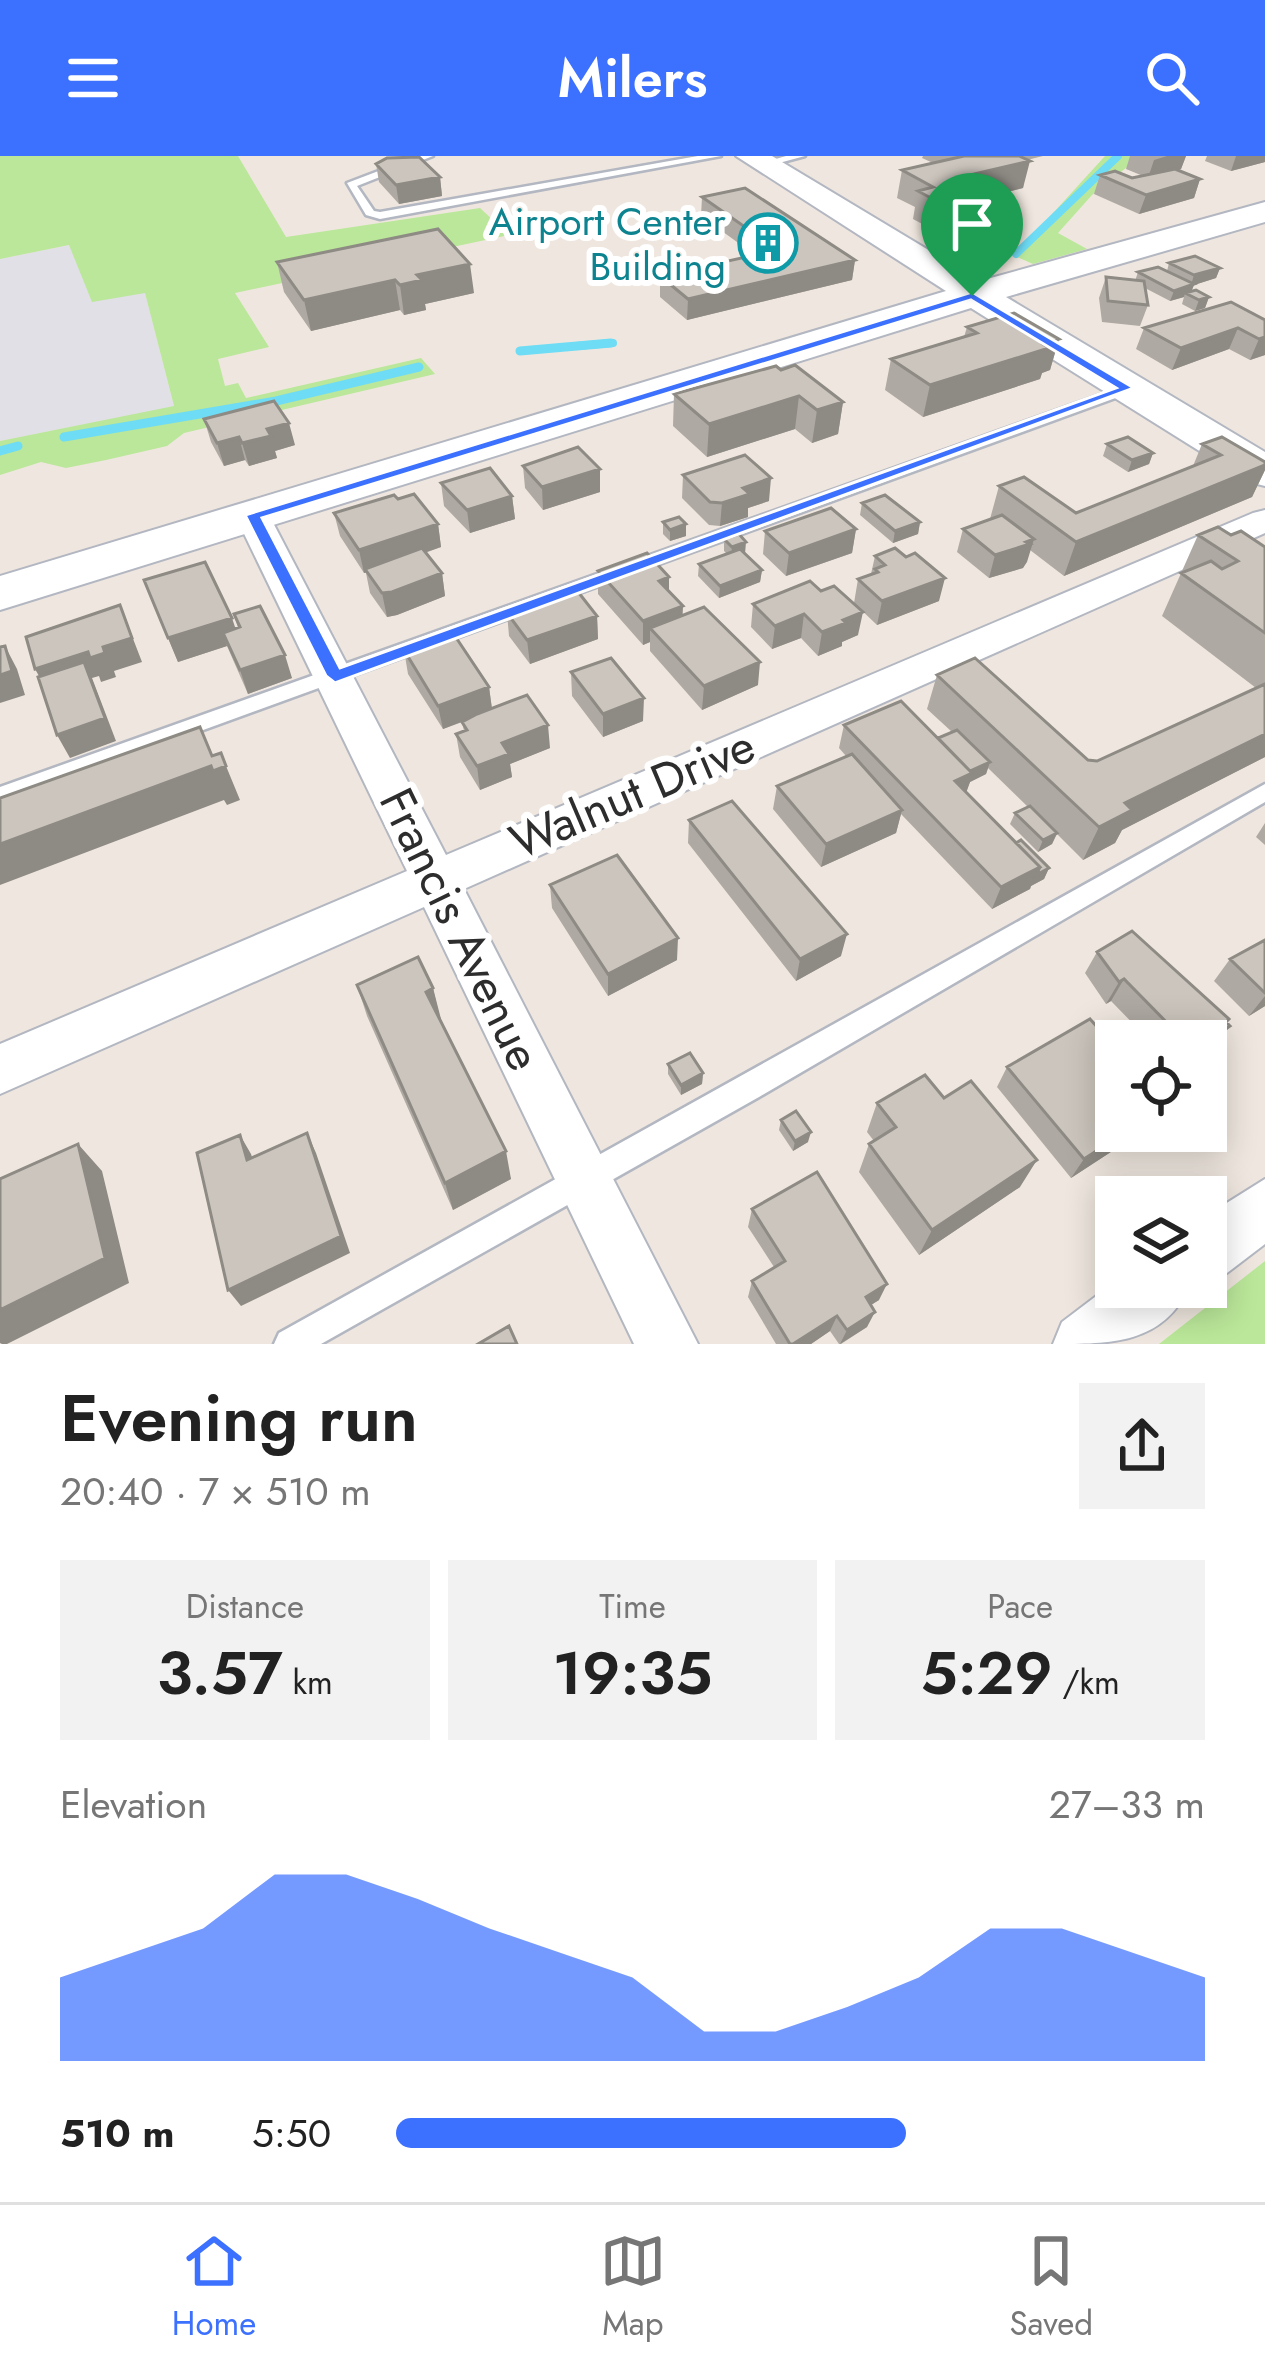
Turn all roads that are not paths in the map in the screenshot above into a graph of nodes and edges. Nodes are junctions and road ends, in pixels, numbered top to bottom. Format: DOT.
graph roads {
  1 [pos="428,156"];
  2 [pos="624,156"];
  3 [pos="716,156"];
  4 [pos="800,156"];
  5 [pos="758,160"];
  6 [pos="638,167"];
  7 [pos="1265,212"];
  8 [pos="972,296"];
  9 [pos="1127,388"];
  10 [pos="1265,472"];
  11 [pos="253,515"];
  12 [pos="1265,520"];
  13 [pos="0,593"];
  14 [pos="335,676"];
  15 [pos="1265,792"];
  16 [pos="0,796"];
  17 [pos="436,878"];
  18 [pos="0,1069"];
  19 [pos="585,1178"];
  20 [pos="1265,1208"];
  21 [pos="1227,1236"];
  22 [pos="1131,1308"];
  23 [pos="290,1344"];
  24 [pos="667,1344"];
  25 [pos="1084,1344"];
  1 -- 6 [label="lane"];
  2 -- 6 [label="lane"];
  3 -- 6 [label="lane"];
  4 -- 5 [label="lane"];
  5 -- 8 [label="main road"];
  7 -- 8 [label="main road"];
  8 -- 9 [label="main road"];
  8 -- 11 [label="main road"];
  9 -- 10 [label="main road"];
  9 -- 14 [label="lane"];
  11 -- 13 [label="main road"];
  11 -- 14 [label="street, Francis Avenue"];
  12 -- 17 [label="street, Walnut Drive"];
  14 -- 16 [label="lane"];
  14 -- 17 [label="street, Francis Avenue"];
  15 -- 19 [label="lane"];
  17 -- 18 [label="street, Walnut Drive"];
  17 -- 19 [label="street, Francis Avenue"];
  19 -- 23 [label="lane"];
  19 -- 24 [label="street, Francis Avenue"];
  20 -- 21 [label="street"];
  22 -- 25 [label="street"];
}
